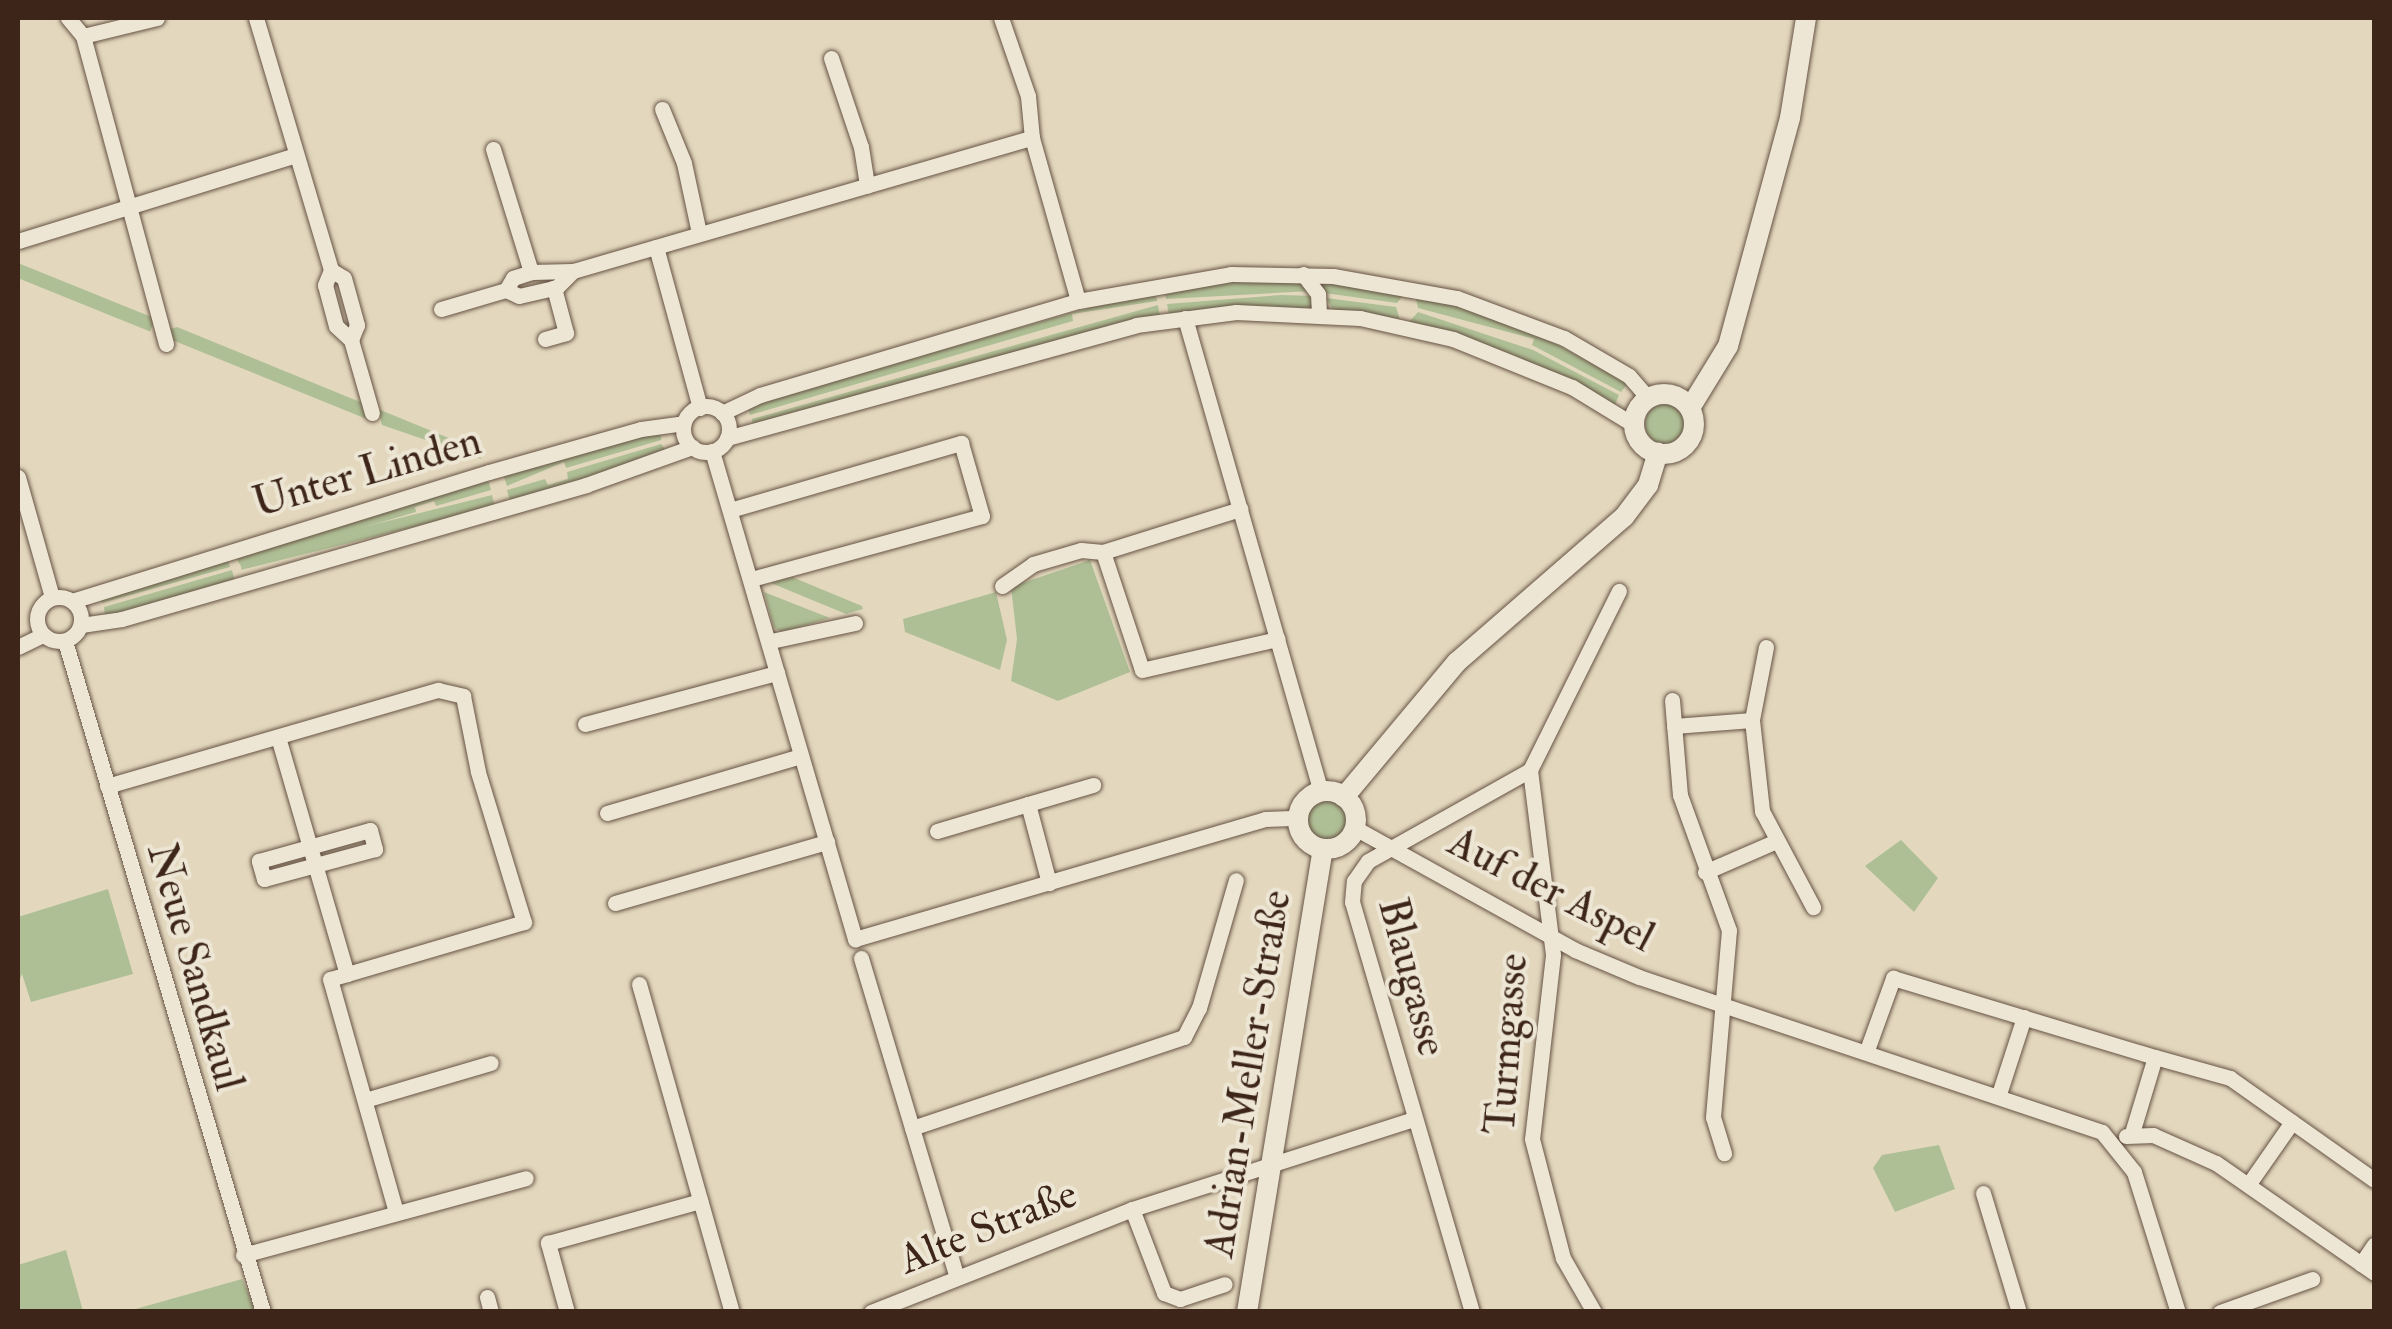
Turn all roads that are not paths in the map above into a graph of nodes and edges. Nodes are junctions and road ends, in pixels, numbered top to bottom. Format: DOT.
graph roads {
  1 [pos="68,18"];
  2 [pos="157,18"];
  3 [pos="256,18"];
  4 [pos="1001,18"];
  5 [pos="1806,24"];
  6 [pos="83,36"];
  7 [pos="831,58"];
  8 [pos="662,108"];
  9 [pos="1032,138"];
  10 [pos="493,148"];
  11 [pos="296,155"];
  12 [pos="867,186"];
  13 [pos="127,206"];
  14 [pos="699,233"];
  15 [pos="18,242"];
  16 [pos="656,248"];
  17 [pos="573,271"];
  18 [pos="531,272"];
  19 [pos="1303,274"];
  20 [pos="554,288"];
  21 [pos="506,290"];
  22 [pos="1078,301"];
  23 [pos="441,309"];
  24 [pos="1319,314"];
  25 [pos="1185,318"];
  26 [pos="585,328"];
  27 [pos="566,332"];
  28 [pos="544,339"];
  29 [pos="166,344"];
  30 [pos="1648,398"];
  31 [pos="700,408"];
  32 [pos="1690,408"];
  33 [pos="372,412"];
  34 [pos="722,413"];
  35 [pos="684,424"];
  36 [pos="1634,425"];
  37 [pos="728,438"];
  38 [pos="692,448"];
  39 [pos="712,452"];
  40 [pos="1658,453"];
  41 [pos="18,477"];
  42 [pos="1240,509"];
  43 [pos="730,510"];
  44 [pos="1102,552"];
  45 [pos="751,579"];
  46 [pos="1002,586"];
  47 [pos="1619,590"];
  48 [pos="52,598"];
  49 [pos="72,601"];
  50 [pos="37,613"];
  51 [pos="18,614"];
  52 [pos="855,623"];
  53 [pos="81,625"];
  54 [pos="43,634"];
  55 [pos="1277,639"];
  56 [pos="65,641"];
  57 [pos="771,641"];
  58 [pos="18,647"];
  59 [pos="1766,647"];
  60 [pos="777,673"];
  61 [pos="1672,700"];
  62 [pos="1752,720"];
  63 [pos="584,724"];
  64 [pos="1674,726"];
  65 [pos="278,737"];
  66 [pos="802,756"];
  67 [pos="1530,770"];
  68 [pos="1093,785"];
  69 [pos="106,786"];
  70 [pos="1320,792"];
  71 [pos="1344,796"];
  72 [pos="1028,804"];
  73 [pos="607,814"];
  74 [pos="1298,818"];
  75 [pos="1355,828"];
  76 [pos="937,831"];
  77 [pos="827,842"];
  78 [pos="1774,842"];
  79 [pos="310,847"];
  80 [pos="1391,848"];
  81 [pos="1323,849"];
  82 [pos="316,866"];
  83 [pos="1705,872"];
  84 [pos="1236,880"];
  85 [pos="1050,883"];
  86 [pos="615,902"];
  87 [pos="1813,906"];
  88 [pos="1549,935"];
  89 [pos="860,958"];
  90 [pos="347,974"];
  91 [pos="639,984"];
  92 [pos="1721,1003"];
  93 [pos="2024,1017"];
  94 [pos="1867,1050"];
  95 [pos="2155,1056"];
  96 [pos="491,1062"];
  97 [pos="1999,1094"];
  98 [pos="365,1100"];
  99 [pos="1414,1119"];
  100 [pos="2292,1122"];
  101 [pos="912,1128"];
  102 [pos="2132,1133"];
  103 [pos="2113,1142"];
  104 [pos="1724,1153"];
  105 [pos="1268,1168"];
  106 [pos="526,1178"];
  107 [pos="2374,1180"];
  108 [pos="2248,1185"];
  109 [pos="1983,1194"];
  110 [pos="700,1201"];
  111 [pos="1132,1209"];
  112 [pos="396,1212"];
  113 [pos="2374,1245"];
  114 [pos="243,1254"];
  115 [pos="2368,1269"];
  116 [pos="957,1277"];
  117 [pos="2312,1279"];
  118 [pos="1225,1284"];
  119 [pos="263,1312"];
  120 [pos="566,1312"];
  121 [pos="732,1312"];
  122 [pos="870,1312"];
  123 [pos="1247,1312"];
  124 [pos="1472,1312"];
  125 [pos="1594,1312"];
  126 [pos="2018,1312"];
  127 [pos="2178,1312"];
  128 [pos="2220,1312"];
  1 -- 6 [label="street"];
  2 -- 6 [label="street"];
  3 -- 11 [label="street"];
  4 -- 9 [label="street"];
  5 -- 32 [label="street"];
  6 -- 13 [label="street"];
  7 -- 12 [label="street"];
  8 -- 14 [label="street"];
  9 -- 12 [label="street"];
  9 -- 22 [label="street"];
  10 -- 18 [label="street"];
  11 -- 13 [label="street"];
  11 -- 33 [label="street"];
  12 -- 14 [label="street"];
  13 -- 15 [label="street"];
  13 -- 29 [label="street"];
  14 -- 16 [label="street"];
  16 -- 17 [label="street"];
  16 -- 31 [label="street"];
  17 -- 18 [label="street"];
  17 -- 20 [label="street"];
  18 -- 21 [label="street"];
  19 -- 22 [label="street"];
  19 -- 24 [label="street"];
  19 -- 30 [label="street"];
  20 -- 21 [label="street"];
  20 -- 27 [label="street"];
  21 -- 23 [label="street"];
  22 -- 34 [label="street"];
  24 -- 25 [label="street"];
  24 -- 36 [label="street"];
  25 -- 37 [label="street"];
  25 -- 42 [label="street"];
  26 -- 27 [label="street"];
  27 -- 28 [label="street"];
  30 -- 32 [label="street"];
  30 -- 36 [label="street"];
  31 -- 34 [label="street"];
  31 -- 35 [label="street"];
  32 -- 40 [label="street"];
  34 -- 37 [label="street"];
  35 -- 38 [label="street"];
  35 -- 49 [label="street, Unter Linden"];
  36 -- 40 [label="street"];
  37 -- 39 [label="street"];
  38 -- 39 [label="street"];
  38 -- 53 [label="street, Unter Linden"];
  39 -- 43 [label="street"];
  40 -- 71 [label="street"];
  41 -- 48 [label="street"];
  42 -- 44 [label="street"];
  42 -- 55 [label="street"];
  43 -- 45 [label="street"];
  43 -- 45 [label="street"];
  44 -- 46 [label="street"];
  44 -- 55 [label="street"];
  45 -- 57 [label="street"];
  47 -- 67 [label="street"];
  48 -- 49 [label="street"];
  48 -- 50 [label="street"];
  49 -- 53 [label="street"];
  50 -- 51 [label="street"];
  50 -- 54 [label="street"];
  52 -- 57 [label="street"];
  53 -- 56 [label="street"];
  54 -- 56 [label="street"];
  54 -- 58 [label="street"];
  55 -- 70 [label="street"];
  56 -- 69 [label="street, Neue Sandkaul"];
  57 -- 60 [label="street"];
  59 -- 62 [label="street"];
  60 -- 63 [label="street"];
  60 -- 66 [label="street"];
  61 -- 64 [label="street"];
  62 -- 64 [label="street"];
  62 -- 78 [label="street"];
  64 -- 83 [label="street"];
  65 -- 69 [label="street"];
  65 -- 79 [label="street"];
  65 -- 90 [label="street"];
  66 -- 73 [label="street"];
  66 -- 77 [label="street"];
  67 -- 80 [label="street, Blaugasse"];
  67 -- 88 [label="street, Turmgasse"];
  68 -- 72 [label="street"];
  69 -- 114 [label="street, Neue Sandkaul"];
  70 -- 71 [label="street"];
  70 -- 74 [label="street"];
  71 -- 75 [label="street"];
  72 -- 76 [label="street"];
  72 -- 85 [label="street"];
  74 -- 81 [label="street"];
  74 -- 85 [label="street"];
  75 -- 80 [label="street, Auf der Aspel"];
  75 -- 81 [label="street"];
  77 -- 85 [label="street"];
  77 -- 86 [label="street"];
  78 -- 83 [label="street"];
  78 -- 87 [label="street"];
  79 -- 82 [label="street"];
  79 -- 82 [label="street"];
  79 -- 82 [label="street"];
  80 -- 88 [label="street, Auf der Aspel"];
  80 -- 99 [label="street, Blaugasse"];
  81 -- 105 [label="street, Adrian-Meller-Straße"];
  82 -- 90 [label="street"];
  83 -- 92 [label="street"];
  84 -- 101 [label="street"];
  88 -- 92 [label="street, Auf der Aspel"];
  88 -- 125 [label="street, Turmgasse"];
  89 -- 101 [label="street"];
  90 -- 98 [label="street"];
  91 -- 110 [label="street"];
  92 -- 94 [label="street, Auf der Aspel"];
  92 -- 104 [label="street"];
  93 -- 94 [label="street"];
  93 -- 95 [label="street"];
  93 -- 97 [label="street"];
  94 -- 97 [label="street, Auf der Aspel"];
  95 -- 100 [label="street"];
  95 -- 102 [label="street"];
  96 -- 98 [label="street"];
  97 -- 103 [label="street, Auf der Aspel"];
  98 -- 112 [label="street"];
  99 -- 105 [label="street, Alte Straße"];
  99 -- 124 [label="street, Blaugasse"];
  100 -- 107 [label="street"];
  100 -- 108 [label="street"];
  101 -- 116 [label="street"];
  102 -- 103 [label="street"];
  102 -- 108 [label="street"];
  103 -- 127 [label="street"];
  105 -- 111 [label="street, Alte Straße"];
  105 -- 123 [label="street, Adrian-Meller-Straße"];
  106 -- 112 [label="street"];
  108 -- 115 [label="street"];
  109 -- 126 [label="street"];
  110 -- 120 [label="street"];
  110 -- 121 [label="street"];
  111 -- 116 [label="street, Alte Straße"];
  111 -- 118 [label="street, Alte Straße"];
  112 -- 114 [label="street"];
  113 -- 115 [label="street"];
  114 -- 119 [label="street, Neue Sandkaul"];
  116 -- 122 [label="street, Alte Straße"];
  117 -- 128 [label="street"];
}
